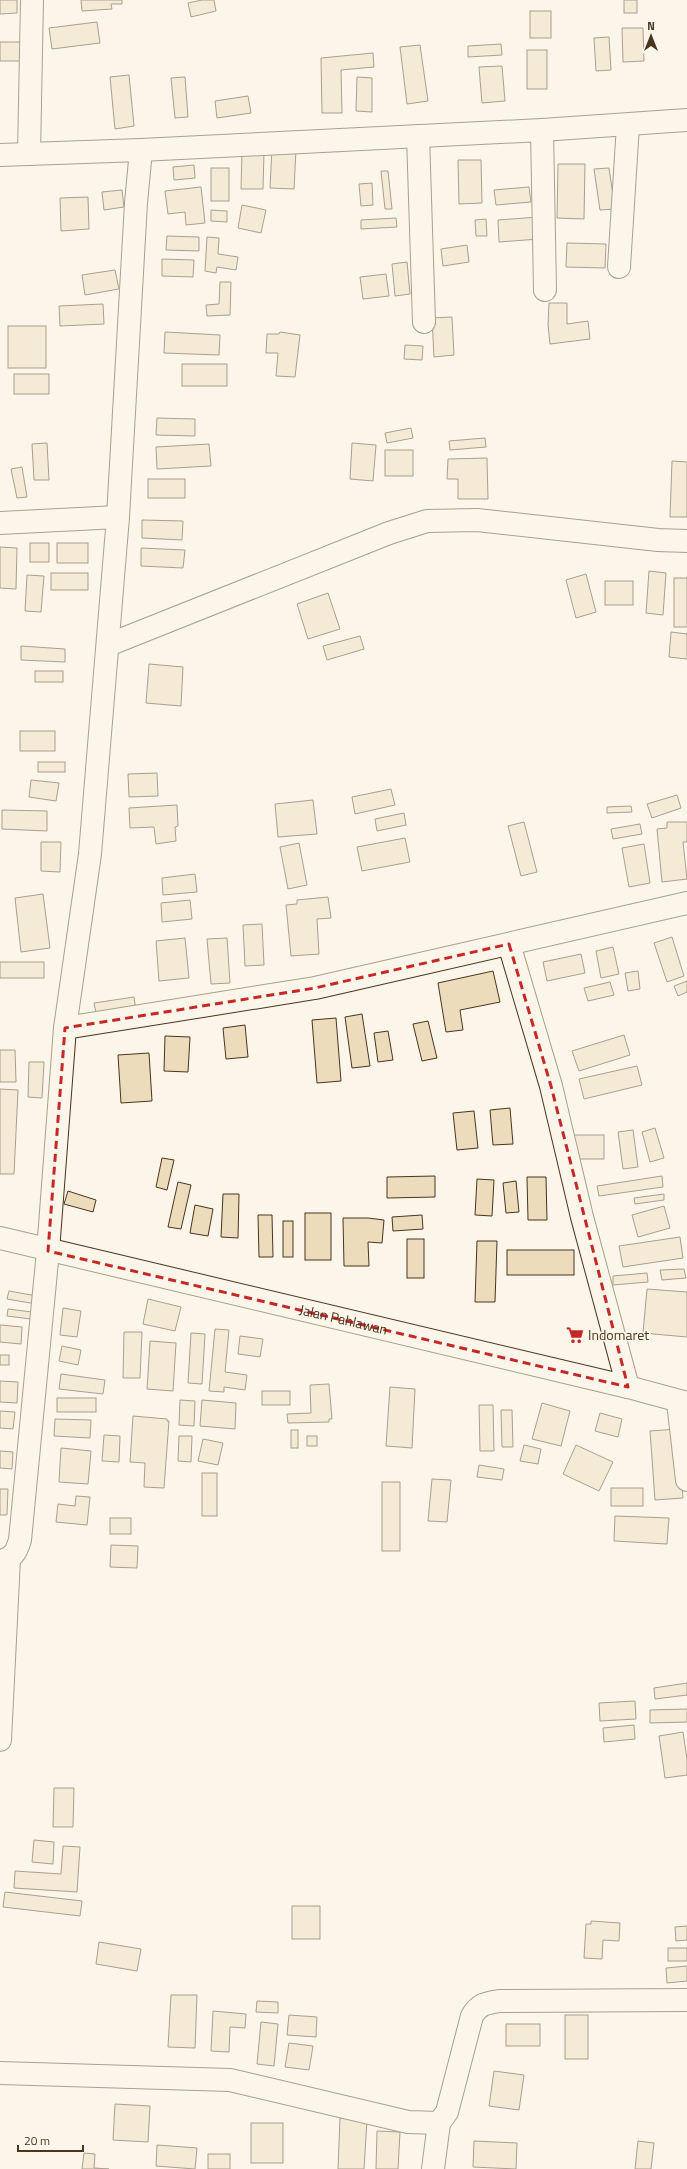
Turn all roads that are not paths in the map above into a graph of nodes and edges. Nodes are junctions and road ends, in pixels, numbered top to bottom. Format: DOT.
graph roads {
  1 [pos="32,0"];
  2 [pos="687,120"];
  3 [pos="628,125"];
  4 [pos="542,130"];
  5 [pos="418,136"];
  6 [pos="141,150"];
  7 [pos="29,154"];
  8 [pos="0,155"];
  9 [pos="619,267"];
  10 [pos="545,290"];
  11 [pos="424,322"];
  12 [pos="118,517"];
  13 [pos="0,523"];
  14 [pos="687,541"];
  15 [pos="108,644"];
  16 [pos="687,903"];
  17 [pos="509,944"];
  18 [pos="65,1028"];
  19 [pos="0,1238"];
  20 [pos="48,1251"];
  21 [pos="628,1387"];
  22 [pos="682,1403"];
  23 [pos="687,1480"];
  24 [pos="4,1560"];
  25 [pos="0,1740"];
  26 [pos="687,2000"];
  27 [pos="0,2073"];
  28 [pos="439,2123"];
  29 [pos="433,2169"];
  1 -- 7 [label="main road"];
  2 -- 3 [label="main road"];
  3 -- 4 [label="main road"];
  3 -- 9 [label="main road"];
  4 -- 5 [label="main road"];
  4 -- 10 [label="main road"];
  5 -- 6 [label="main road"];
  5 -- 11 [label="main road"];
  6 -- 7 [label="main road"];
  6 -- 12 [label="main road"];
  7 -- 8 [label="main road"];
  12 -- 13 [label="main road"];
  12 -- 15 [label="main road"];
  14 -- 15 [label="main road"];
  15 -- 18 [label="main road"];
  16 -- 17 [label="main road"];
  17 -- 18 [label="main road"];
  17 -- 21 [label="main road"];
  18 -- 20 [label="main road"];
  19 -- 20 [label="main road, Jalan Pahlawan"];
  20 -- 21 [label="main road, Jalan Pahlawan"];
  20 -- 24 [label="main road"];
  21 -- 22 [label="main road, Jalan Pahlawan"];
  22 -- 23 [label="main road"];
  24 -- 25 [label="main road"];
  26 -- 28 [label="main road"];
  27 -- 28 [label="main road"];
  28 -- 29 [label="main road"];
}
